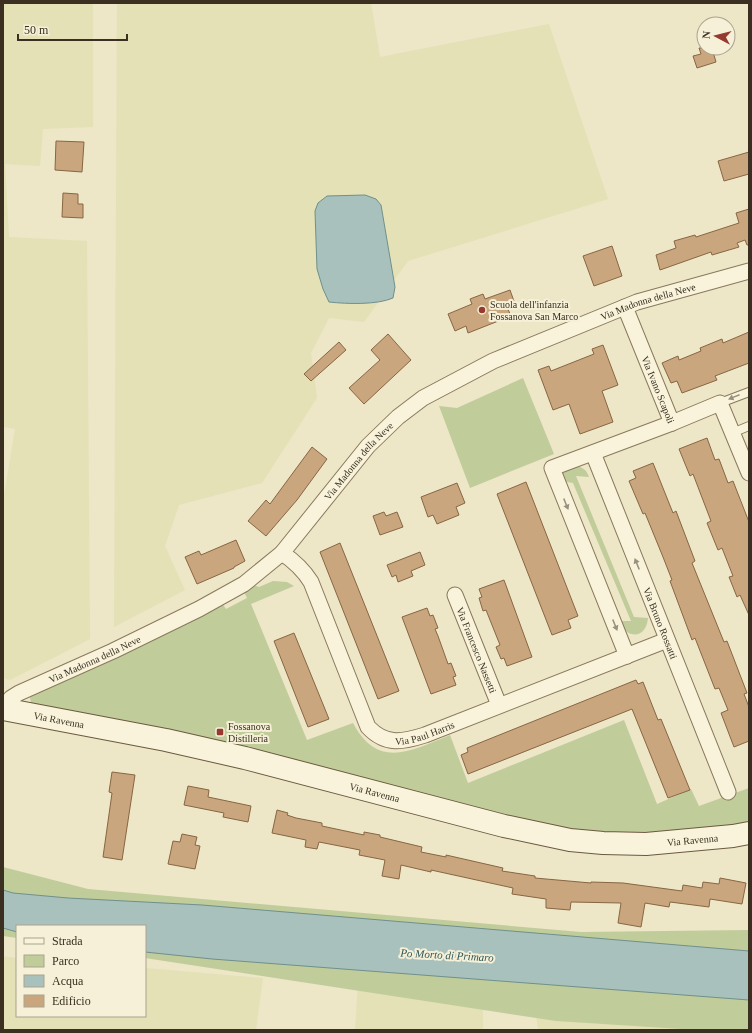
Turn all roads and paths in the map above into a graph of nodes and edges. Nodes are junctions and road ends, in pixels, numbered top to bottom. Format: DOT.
graph roads {
  1 [pos="749,271"];
  2 [pos="625,307"];
  3 [pos="749,392"];
  4 [pos="720,403"];
  5 [pos="672,423"];
  6 [pos="749,426"];
  7 [pos="732,433"];
  8 [pos="593,453"];
  9 [pos="749,473"];
  10 [pos="282,553"];
  11 [pos="455,595"];
  12 [pos="667,640"];
  13 [pos="627,656"];
  14 [pos="499,705"];
  15 [pos="3,709"];
  16 [pos="728,792"];
  17 [pos="749,833"];
  1 -- 2 [label="street, Via Madonna della Neve"];
  2 -- 5 [label="street, Via Ivano Scapoli"];
  2 -- 10 [label="street, Via Madonna della Neve"];
  3 -- 4 [label="lane, Via Ivano Scapoli, one-way"];
  4 -- 5 [label="street, Via Ivano Scapoli"];
  4 -- 7 [label="street"];
  5 -- 8 [label="street"];
  6 -- 7 [label="lane"];
  7 -- 9 [label="street"];
  12 -- 8 [label="street, Via Bruno Rossatti, one-way"];
  8 -- 13 [label="street, one-way"];
  10 -- 14 [label="street, Via Paul Harris"];
  10 -- 15 [label="street, Via Madonna della Neve"];
  11 -- 14 [label="street, Via Francesco Nassetti"];
  12 -- 13 [label="street, Via Paul Harris"];
  12 -- 16 [label="street, Via Bruno Rossatti"];
  13 -- 14 [label="street, Via Paul Harris"];
  15 -- 17 [label="main road, Via Ravenna"];
}
